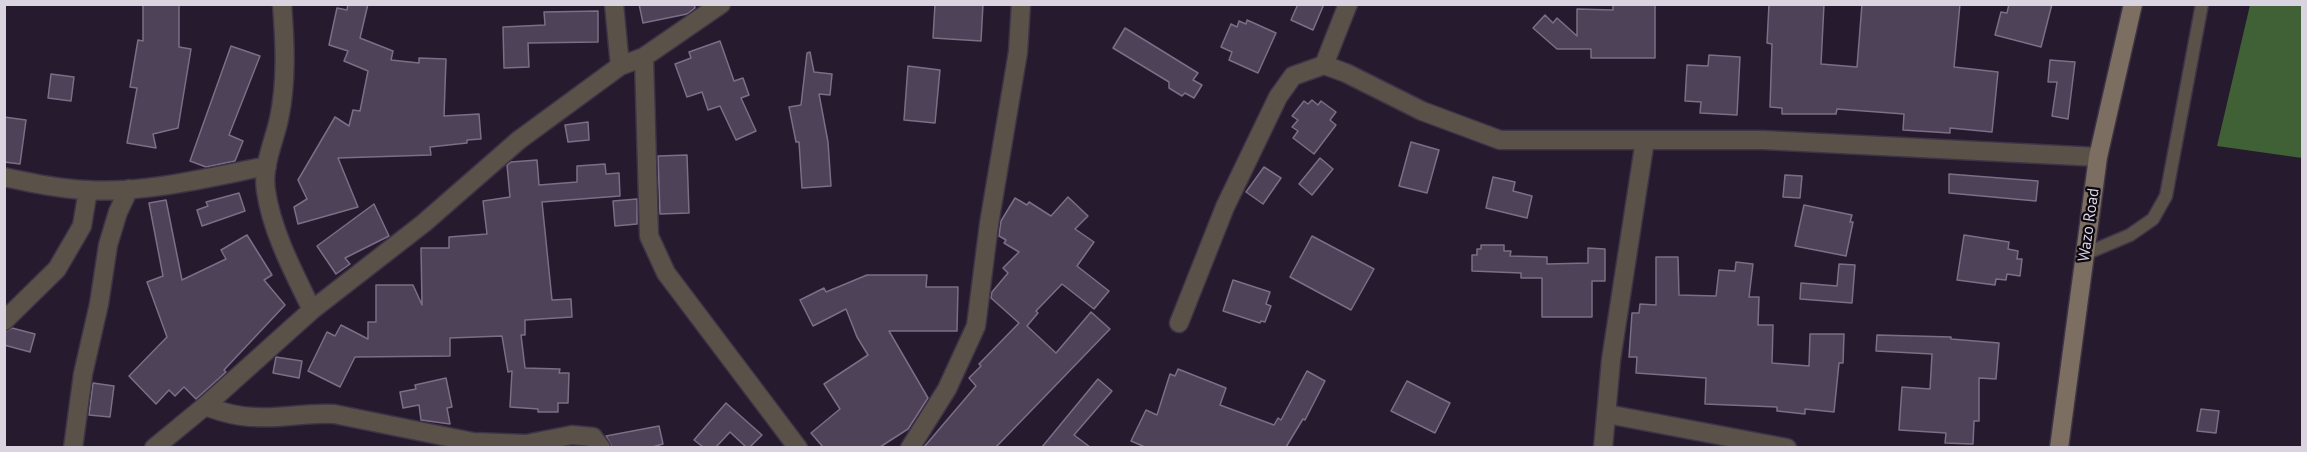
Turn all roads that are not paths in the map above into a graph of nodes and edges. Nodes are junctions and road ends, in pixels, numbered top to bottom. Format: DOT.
graph roads {
  1 [pos="282,4"];
  2 [pos="614,4"];
  3 [pos="721,4"];
  4 [pos="1021,4"];
  5 [pos="1348,4"];
  6 [pos="2133,4"];
  7 [pos="2202,4"];
  8 [pos="644,57"];
  9 [pos="1324,65"];
  10 [pos="620,66"];
  11 [pos="1645,140"];
  12 [pos="2098,157"];
  13 [pos="267,165"];
  14 [pos="4,177"];
  15 [pos="129,189"];
  16 [pos="88,190"];
  17 [pos="2085,254"];
  18 [pos="312,310"];
  19 [pos="4,321"];
  20 [pos="1179,323"];
  21 [pos="205,406"];
  22 [pos="1607,414"];
  23 [pos="73,447"];
  24 [pos="154,447"];
  25 [pos="601,447"];
  26 [pos="798,447"];
  27 [pos="910,447"];
  28 [pos="1604,447"];
  29 [pos="1787,447"];
  30 [pos="2059,447"];
  1 -- 13 [label="street"];
  2 -- 10 [label="street"];
  3 -- 8 [label="street"];
  4 -- 27 [label="street"];
  5 -- 9 [label="street"];
  6 -- 12 [label="main road, Wazo Road"];
  7 -- 17 [label="lane"];
  8 -- 10 [label="street"];
  8 -- 26 [label="street"];
  9 -- 11 [label="street"];
  9 -- 20 [label="street"];
  10 -- 18 [label="street"];
  11 -- 12 [label="street"];
  11 -- 22 [label="street"];
  12 -- 17 [label="main road, Wazo Road"];
  13 -- 15 [label="street"];
  13 -- 18 [label="street"];
  14 -- 16 [label="street"];
  15 -- 16 [label="street"];
  15 -- 23 [label="street"];
  16 -- 19 [label="street"];
  17 -- 30 [label="main road, Wazo Road"];
  18 -- 21 [label="street"];
  21 -- 24 [label="street"];
  21 -- 25 [label="street"];
  22 -- 28 [label="street"];
  22 -- 29 [label="street"];
}
